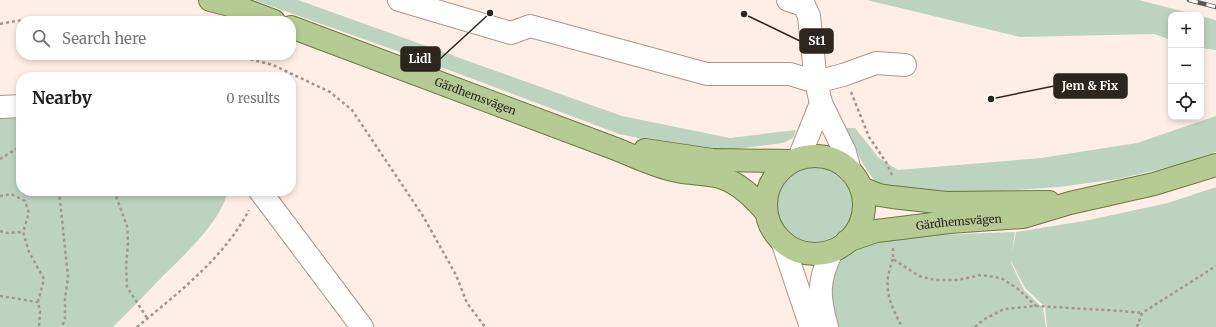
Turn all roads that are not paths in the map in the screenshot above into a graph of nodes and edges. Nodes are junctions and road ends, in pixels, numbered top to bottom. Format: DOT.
graph roads {
  1 [pos="210,0"];
  2 [pos="399,0"];
  3 [pos="788,0"];
  4 [pos="261,16"];
  5 [pos="296,29"];
  6 [pos="905,65"];
  7 [pos="816,82"];
  8 [pos="821,103"];
  9 [pos="16,106"];
  10 [pos="0,107"];
  11 [pos="616,149"];
  12 [pos="796,160"];
  13 [pos="1216,165"];
  14 [pos="855,179"];
  15 [pos="264,196"];
  16 [pos="1070,203"];
  17 [pos="766,212"];
  18 [pos="782,241"];
  19 [pos="839,246"];
  20 [pos="362,327"];
  21 [pos="811,327"];
  22 [pos="827,327"];
  1 -- 4 [label="main road"];
  2 -- 7 [label="street"];
  3 -- 7 [label="street"];
  5 -- 11 [label="main road, Gärdhemsvägen"];
  6 -- 7 [label="street"];
  7 -- 8 [label="street"];
  8 -- 12 [label="street"];
  8 -- 14 [label="street"];
  9 -- 10 [label="street"];
  11 -- 12 [label="main road, Gärdhemsvägen"];
  11 -- 17 [label="main road, Gärdhemsvägen"];
  12 -- 14 [label="main road"];
  12 -- 17 [label="main road"];
  13 -- 16 [label="main road, Gärdhemsvägen"];
  14 -- 16 [label="main road, Gärdhemsvägen"];
  14 -- 19 [label="main road"];
  15 -- 20 [label="street"];
  16 -- 19 [label="main road, Gärdhemsvägen"];
  17 -- 18 [label="main road"];
  18 -- 19 [label="main road"];
  18 -- 21 [label="street"];
  19 -- 22 [label="street"];
}
